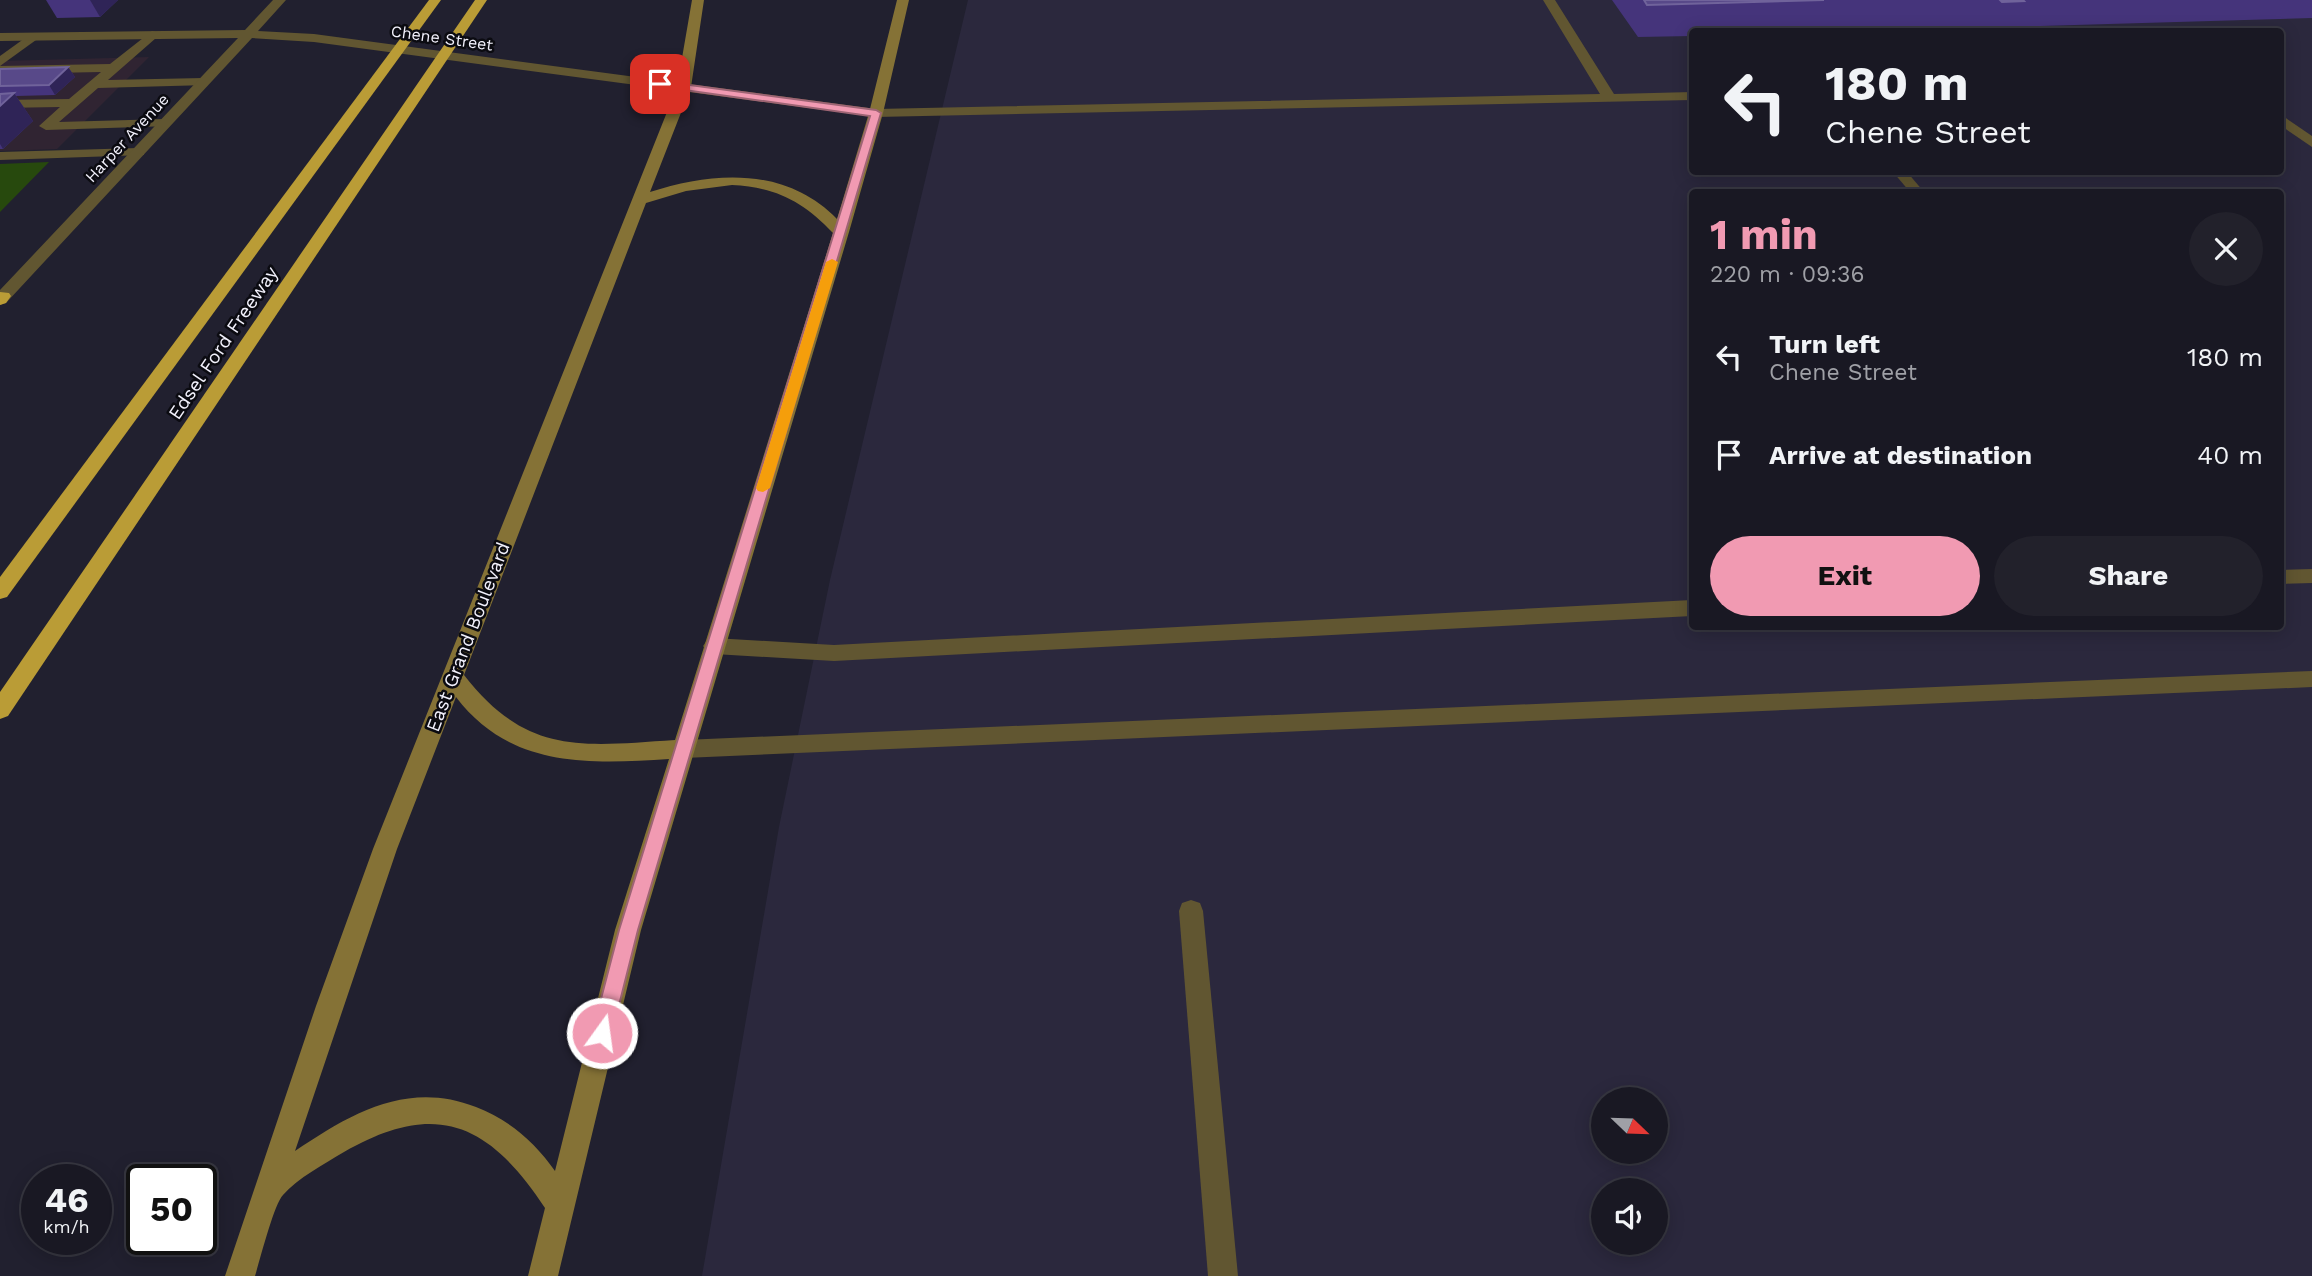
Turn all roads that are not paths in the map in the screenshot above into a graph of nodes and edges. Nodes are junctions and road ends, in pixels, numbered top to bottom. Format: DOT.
graph roads {
  1 [pos="280,0"];
  2 [pos="435,0"];
  3 [pos="481,0"];
  4 [pos="698,0"];
  5 [pos="903,0"];
  6 [pos="1549,0"];
  7 [pos="248,34"];
  8 [pos="152,35"];
  9 [pos="0,37"];
  10 [pos="33,37"];
  11 [pos="114,68"];
  12 [pos="1,69"];
  13 [pos="44,69"];
  14 [pos="33,78"];
  15 [pos="203,82"];
  16 [pos="96,84"];
  17 [pos="684,87"];
  18 [pos="1689,96"];
  19 [pos="1609,97"];
  20 [pos="3,101"];
  21 [pos="74,103"];
  22 [pos="876,113"];
  23 [pos="2284,121"];
  24 [pos="165,123"];
  25 [pos="2312,143"];
  26 [pos="139,152"];
  27 [pos="0,156"];
  28 [pos="1903,175"];
  29 [pos="1914,189"];
  30 [pos="641,200"];
  31 [pos="841,232"];
  32 [pos="1,299"];
  33 [pos="2312,576"];
  34 [pos="2284,577"];
  35 [pos="0,592"];
  36 [pos="1689,608"];
  37 [pos="714,646"];
  38 [pos="452,676"];
  39 [pos="2312,679"];
  40 [pos="0,709"];
  41 [pos="684,750"];
  42 [pos="1191,911"];
  43 [pos="268,1188"];
  44 [pos="560,1204"];
  45 [pos="240,1276"];
  46 [pos="543,1276"];
  47 [pos="1223,1276"];
  1 -- 7 [label="street, Harper Avenue"];
  2 -- 35 [label="highway, Edsel Ford Freeway"];
  3 -- 40 [label="highway, Edsel Ford Freeway"];
  4 -- 17 [label="main road, East Grand Boulevard"];
  5 -- 22 [label="main road"];
  6 -- 19 [label="street"];
  7 -- 8 [label="street, Chene Street"];
  7 -- 15 [label="street, Harper Avenue"];
  7 -- 17 [label="street, Chene Street"];
  8 -- 10 [label="street, Chene Street"];
  8 -- 11 [label="street"];
  9 -- 10 [label="street, Chene Street"];
  10 -- 12 [label="street"];
  11 -- 13 [label="street"];
  11 -- 16 [label="street"];
  12 -- 13 [label="street"];
  13 -- 14 [label="street"];
  15 -- 16 [label="street"];
  15 -- 24 [label="street, Harper Avenue"];
  16 -- 21 [label="street"];
  17 -- 22 [label="street, Chene Street"];
  17 -- 30 [label="main road, East Grand Boulevard"];
  18 -- 19 [label="street, Chene Street"];
  19 -- 22 [label="street, Chene Street"];
  20 -- 21 [label="street"];
  21 -- 24 [label="street"];
  22 -- 31 [label="main road"];
  23 -- 25 [label="street"];
  24 -- 26 [label="street, Harper Avenue"];
  26 -- 27 [label="street"];
  26 -- 32 [label="street, Harper Avenue"];
  28 -- 29 [label="street"];
  30 -- 31 [label="main road"];
  30 -- 38 [label="main road, East Grand Boulevard"];
  31 -- 37 [label="main road"];
  33 -- 34 [label="street"];
  36 -- 37 [label="street"];
  37 -- 41 [label="main road"];
  38 -- 41 [label="main road"];
  38 -- 43 [label="main road, East Grand Boulevard"];
  39 -- 41 [label="street"];
  41 -- 44 [label="main road"];
  42 -- 47 [label="street"];
  43 -- 44 [label="main road"];
  43 -- 45 [label="main road, East Grand Boulevard"];
  44 -- 46 [label="main road"];
}
